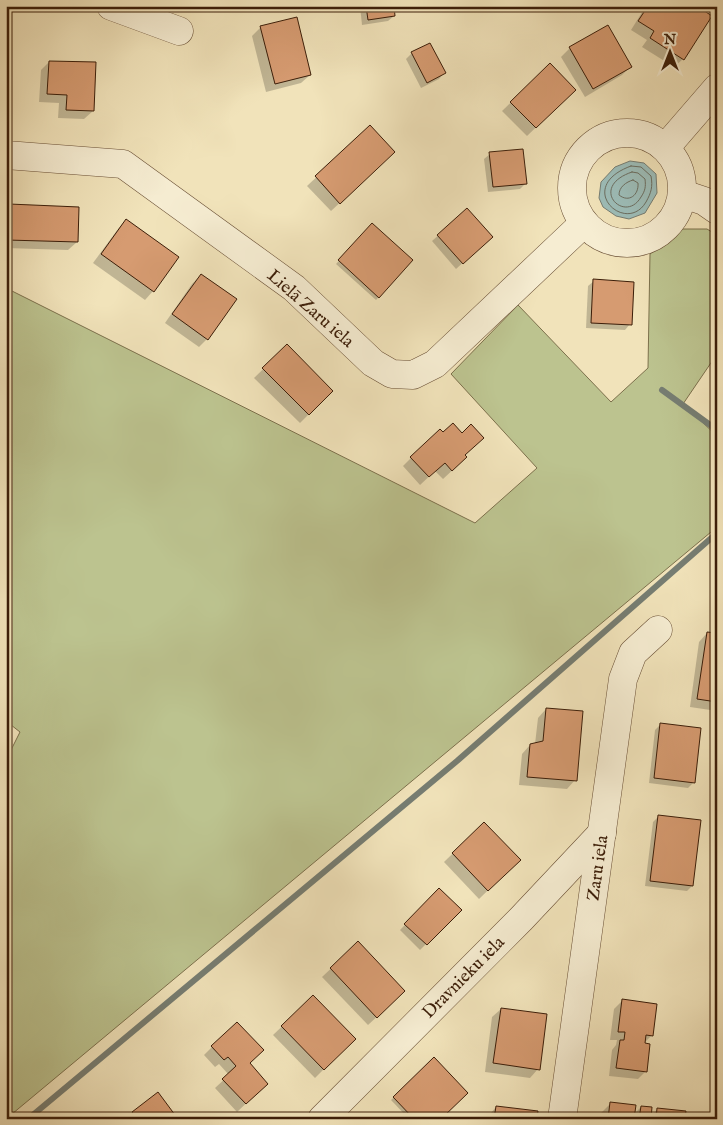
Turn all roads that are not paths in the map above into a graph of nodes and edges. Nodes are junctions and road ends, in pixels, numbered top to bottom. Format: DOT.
graph roads {
  1 [pos="111,6"];
  2 [pos="179,31"];
  3 [pos="717,88"];
  4 [pos="666,148"];
  5 [pos="6,155"];
  6 [pos="683,194"];
  7 [pos="717,210"];
  8 [pos="584,224"];
  9 [pos="658,630"];
  10 [pos="602,833"];
  11 [pos="322,1119"];
  12 [pos="562,1119"];
  1 -- 2 [label="street"];
  3 -- 4 [label="street"];
  4 -- 6 [label="street"];
  4 -- 8 [label="street"];
  5 -- 8 [label="street, Lielā Zaru iela"];
  6 -- 7 [label="street"];
  6 -- 8 [label="street"];
  9 -- 10 [label="street, Zaru iela"];
  10 -- 11 [label="street, Dravnieku iela"];
  10 -- 12 [label="street, Zaru iela"];
}
